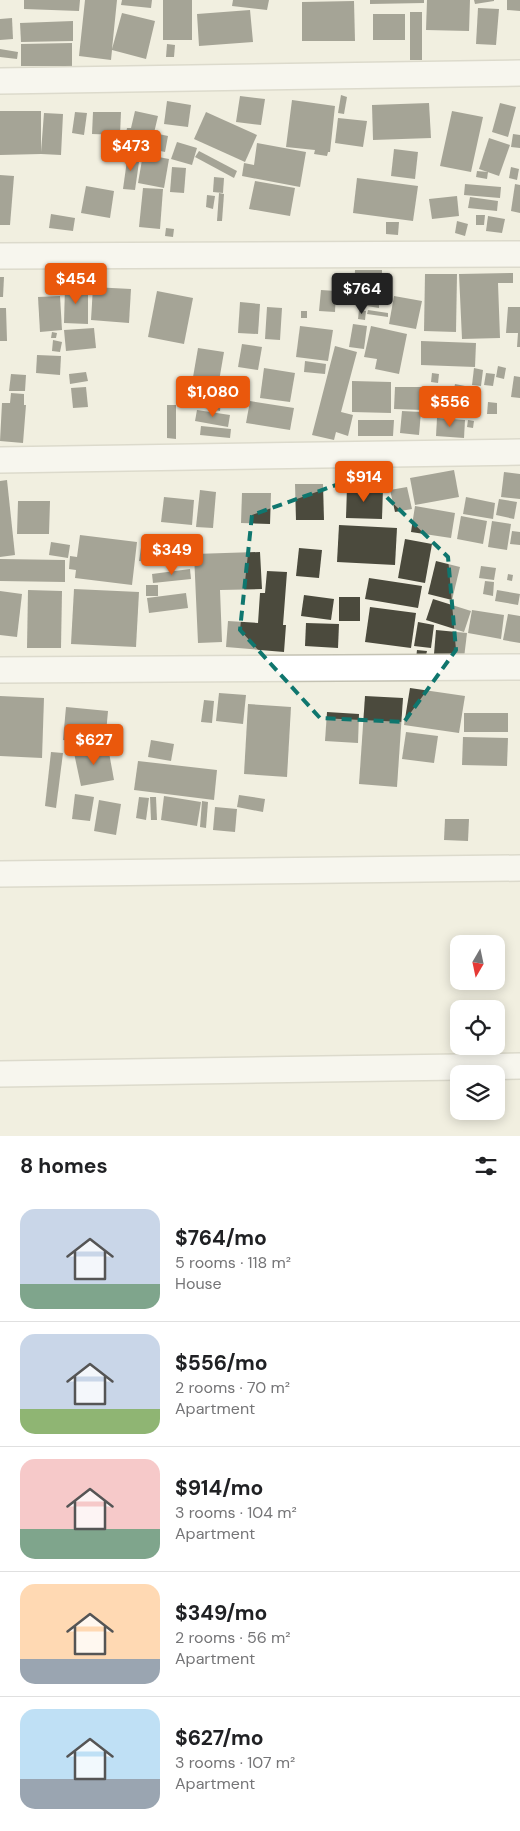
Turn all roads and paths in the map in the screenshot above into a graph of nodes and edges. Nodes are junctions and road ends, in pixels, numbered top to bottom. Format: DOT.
graph roads {
  1 [pos="520,73"];
  2 [pos="0,81"];
  3 [pos="520,254"];
  4 [pos="0,256"];
  5 [pos="520,452"];
  6 [pos="0,460"];
  7 [pos="520,667"];
  8 [pos="0,670"];
  9 [pos="520,868"];
  10 [pos="0,874"];
  11 [pos="520,1066"];
  12 [pos="0,1074"];
  1 -- 2 [label="street"];
  3 -- 4 [label="street"];
  5 -- 6 [label="street"];
  7 -- 8 [label="street"];
  9 -- 10 [label="street"];
  11 -- 12 [label="street"];
}
